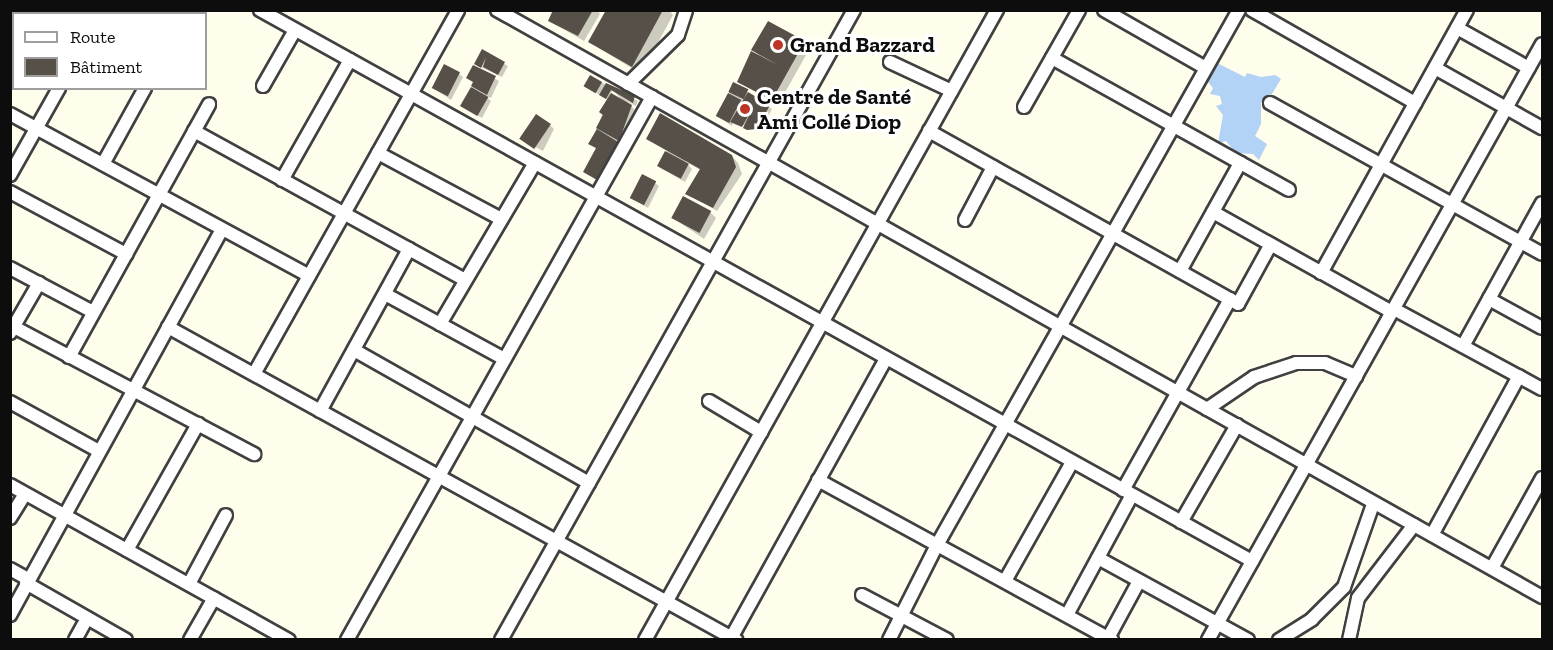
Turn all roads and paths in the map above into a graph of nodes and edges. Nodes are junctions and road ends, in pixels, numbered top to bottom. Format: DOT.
graph roads {
  1 [pos="260,10"];
  2 [pos="458,10"];
  3 [pos="497,10"];
  4 [pos="686,10"];
  5 [pos="854,10"];
  6 [pos="997,10"];
  7 [pos="1079,10"];
  8 [pos="1104,10"];
  9 [pos="1239,10"];
  10 [pos="1252,10"];
  11 [pos="1467,10"];
  12 [pos="512,14"];
  13 [pos="1457,28"];
  14 [pos="295,30"];
  15 [pos="1542,44"];
  16 [pos="1052,58"];
  17 [pos="350,60"];
  18 [pos="890,62"];
  19 [pos="1204,67"];
  20 [pos="1435,68"];
  21 [pos="1529,68"];
  22 [pos="628,84"];
  23 [pos="263,86"];
  24 [pos="58,90"];
  25 [pos="144,90"];
  26 [pos="952,91"];
  27 [pos="411,94"];
  28 [pos="652,97"];
  29 [pos="1270,103"];
  30 [pos="1415,103"];
  31 [pos="209,104"];
  32 [pos="1024,107"];
  33 [pos="1507,108"];
  34 [pos="10,114"];
  35 [pos="1172,125"];
  36 [pos="37,128"];
  37 [pos="1542,128"];
  38 [pos="194,131"];
  39 [pos="929,131"];
  40 [pos="378,153"];
  41 [pos="768,162"];
  42 [pos="1240,163"];
  43 [pos="103,164"];
  44 [pos="535,164"];
  45 [pos="1381,164"];
  46 [pos="993,167"];
  47 [pos="10,175"];
  48 [pos="282,180"];
  49 [pos="1289,190"];
  50 [pos="10,192"];
  51 [pos="159,195"];
  52 [pos="595,197"];
  53 [pos="1542,203"];
  54 [pos="1453,204"];
  55 [pos="1213,212"];
  56 [pos="344,213"];
  57 [pos="501,219"];
  58 [pos="965,220"];
  59 [pos="878,224"];
  60 [pos="222,229"];
  61 [pos="1111,233"];
  62 [pos="1521,242"];
  63 [pos="1271,244"];
  64 [pos="409,249"];
  65 [pos="126,254"];
  66 [pos="1542,254"];
  67 [pos="712,262"];
  68 [pos="10,268"];
  69 [pos="1180,271"];
  70 [pos="1321,273"];
  71 [pos="309,276"];
  72 [pos="465,280"];
  73 [pos="39,283"];
  74 [pos="385,294"];
  75 [pos="1230,299"];
  76 [pos="1489,299"];
  77 [pos="1393,311"];
  78 [pos="93,312"];
  79 [pos="822,323"];
  80 [pos="440,324"];
  81 [pos="1059,326"];
  82 [pos="168,327"];
  83 [pos="1542,328"];
  84 [pos="12,330"];
  85 [pos="1462,346"];
  86 [pos="354,350"];
  87 [pos="69,357"];
  88 [pos="886,358"];
  89 [pos="504,359"];
  90 [pos="254,374"];
  91 [pos="1356,376"];
  92 [pos="1519,376"];
  93 [pos="1542,389"];
  94 [pos="133,390"];
  95 [pos="1178,392"];
  96 [pos="709,401"];
  97 [pos="10,402"];
  98 [pos="1207,410"];
  99 [pos="320,411"];
  100 [pos="472,417"];
  101 [pos="198,424"];
  102 [pos="1005,424"];
  103 [pos="1237,426"];
  104 [pos="761,432"];
  105 [pos="99,451"];
  106 [pos="254,454"];
  107 [pos="1072,462"];
  108 [pos="1307,465"];
  109 [pos="439,476"];
  110 [pos="1542,478"];
  111 [pos="818,480"];
  112 [pos="589,483"];
  113 [pos="10,485"];
  114 [pos="1127,492"];
  115 [pos="25,494"];
  116 [pos="1373,504"];
  117 [pos="64,515"];
  118 [pos="226,515"];
  119 [pos="10,518"];
  120 [pos="1181,522"];
  121 [pos="1414,525"];
  122 [pos="1432,535"];
  123 [pos="556,541"];
  124 [pos="937,545"];
  125 [pos="127,550"];
  126 [pos="1098,558"];
  127 [pos="1252,561"];
  128 [pos="1492,568"];
  129 [pos="10,569"];
  130 [pos="27,581"];
  131 [pos="1005,581"];
  132 [pos="1139,581"];
  133 [pos="189,584"];
  134 [pos="1344,587"];
  135 [pos="862,595"];
  136 [pos="1542,597"];
  137 [pos="214,598"];
  138 [pos="1358,598"];
  139 [pos="667,601"];
  140 [pos="10,615"];
  141 [pos="902,615"];
  142 [pos="1067,615"];
  143 [pos="87,618"];
  144 [pos="1217,624"];
  145 [pos="271,635"];
  146 [pos="732,638"];
  147 [pos="75,639"];
  148 [pos="126,639"];
  149 [pos="190,639"];
  150 [pos="289,639"];
  151 [pos="347,639"];
  152 [pos="501,639"];
  153 [pos="645,639"];
  154 [pos="889,639"];
  155 [pos="947,639"];
  156 [pos="1109,639"];
  157 [pos="1208,639"];
  158 [pos="1248,639"];
  159 [pos="1279,639"];
  160 [pos="1349,639"];
  1 -- 14 [label="street"];
  2 -- 27 [label="street"];
  3 -- 12 [label="street"];
  4 -- 22 [label="street"];
  5 -- 41 [label="street"];
  6 -- 26 [label="street"];
  7 -- 16 [label="street"];
  8 -- 19 [label="street"];
  9 -- 19 [label="street"];
  10 -- 30 [label="street"];
  11 -- 13 [label="street"];
  12 -- 22 [label="street"];
  13 -- 20 [label="street"];
  13 -- 21 [label="street"];
  14 -- 17 [label="street"];
  14 -- 23 [label="street"];
  15 -- 21 [label="street"];
  16 -- 32 [label="street"];
  16 -- 35 [label="street"];
  17 -- 27 [label="street"];
  17 -- 48 [label="street"];
  18 -- 26 [label="street"];
  19 -- 35 [label="street"];
  20 -- 30 [label="street"];
  20 -- 33 [label="street"];
  21 -- 33 [label="street"];
  22 -- 28 [label="street"];
  24 -- 36 [label="street"];
  25 -- 43 [label="street"];
  26 -- 39 [label="street"];
  27 -- 40 [label="street"];
  27 -- 44 [label="street"];
  28 -- 41 [label="street"];
  28 -- 52 [label="street"];
  29 -- 45 [label="street"];
  30 -- 45 [label="street"];
  31 -- 38 [label="street"];
  33 -- 37 [label="street"];
  33 -- 54 [label="street"];
  34 -- 36 [label="street"];
  35 -- 42 [label="street"];
  35 -- 61 [label="street"];
  36 -- 43 [label="street"];
  36 -- 47 [label="street"];
  38 -- 48 [label="street"];
  38 -- 51 [label="street"];
  39 -- 46 [label="street"];
  39 -- 59 [label="street"];
  40 -- 56 [label="street"];
  40 -- 57 [label="street"];
  41 -- 59 [label="street"];
  41 -- 67 [label="street"];
  42 -- 49 [label="street"];
  42 -- 55 [label="street"];
  43 -- 51 [label="street"];
  44 -- 52 [label="street"];
  44 -- 57 [label="street"];
  45 -- 54 [label="street"];
  45 -- 70 [label="street"];
  46 -- 58 [label="street"];
  46 -- 61 [label="street"];
  48 -- 56 [label="street"];
  50 -- 65 [label="street"];
  51 -- 60 [label="street"];
  51 -- 65 [label="street"];
  52 -- 67 [label="street"];
  52 -- 89 [label="street"];
  53 -- 62 [label="street"];
  54 -- 62 [label="street"];
  54 -- 77 [label="street"];
  55 -- 63 [label="street"];
  55 -- 69 [label="street"];
  56 -- 64 [label="street"];
  56 -- 71 [label="street"];
  57 -- 72 [label="street"];
  59 -- 79 [label="street"];
  59 -- 81 [label="street"];
  60 -- 71 [label="street"];
  60 -- 82 [label="street"];
  61 -- 69 [label="street"];
  61 -- 81 [label="street"];
  62 -- 66 [label="street"];
  62 -- 76 [label="street"];
  63 -- 70 [label="street"];
  63 -- 75 [label="street"];
  64 -- 72 [label="street"];
  64 -- 74 [label="street"];
  65 -- 78 [label="street"];
  67 -- 79 [label="street"];
  67 -- 112 [label="street"];
  68 -- 73 [label="street"];
  69 -- 75 [label="street"];
  70 -- 77 [label="street"];
  71 -- 90 [label="street"];
  72 -- 80 [label="street"];
  73 -- 78 [label="street"];
  73 -- 84 [label="street"];
  74 -- 80 [label="street"];
  74 -- 86 [label="street"];
  75 -- 95 [label="street"];
  76 -- 83 [label="street"];
  76 -- 85 [label="street"];
  77 -- 85 [label="street"];
  77 -- 91 [label="street"];
  78 -- 87 [label="street"];
  79 -- 88 [label="street"];
  79 -- 104 [label="street"];
  80 -- 89 [label="street"];
  81 -- 95 [label="street"];
  81 -- 102 [label="street"];
  82 -- 90 [label="street"];
  82 -- 94 [label="street"];
  84 -- 87 [label="street"];
  85 -- 92 [label="street"];
  86 -- 99 [label="street"];
  86 -- 100 [label="street"];
  87 -- 94 [label="street"];
  88 -- 102 [label="street"];
  88 -- 111 [label="street"];
  89 -- 100 [label="street"];
  90 -- 99 [label="street"];
  91 -- 98 [label="street"];
  91 -- 108 [label="street"];
  92 -- 93 [label="street"];
  92 -- 122 [label="street"];
  94 -- 101 [label="street"];
  94 -- 105 [label="street"];
  95 -- 98 [label="street"];
  95 -- 114 [label="street"];
  96 -- 104 [label="street"];
  97 -- 105 [label="street"];
  98 -- 103 [label="street"];
  99 -- 109 [label="street"];
  100 -- 109 [label="street"];
  100 -- 112 [label="street"];
  101 -- 106 [label="street"];
  101 -- 125 [label="street"];
  102 -- 107 [label="street"];
  102 -- 124 [label="street"];
  103 -- 108 [label="street"];
  103 -- 120 [label="street"];
  104 -- 139 [label="street"];
  105 -- 117 [label="street"];
  107 -- 114 [label="street"];
  107 -- 131 [label="street"];
  108 -- 116 [label="street"];
  108 -- 127 [label="street"];
  109 -- 123 [label="street"];
  109 -- 151 [label="street"];
  110 -- 128 [label="street"];
  111 -- 124 [label="street"];
  111 -- 146 [label="street"];
  112 -- 123 [label="street"];
  113 -- 115 [label="street"];
  114 -- 120 [label="street"];
  114 -- 126 [label="street"];
  115 -- 117 [label="street"];
  115 -- 119 [label="street"];
  116 -- 121 [label="street"];
  116 -- 134 [label="street"];
  117 -- 125 [label="street"];
  117 -- 130 [label="street"];
  118 -- 133 [label="street"];
  120 -- 127 [label="street"];
  121 -- 122 [label="street"];
  121 -- 138 [label="street"];
  122 -- 128 [label="street"];
  123 -- 139 [label="street"];
  123 -- 152 [label="street"];
  124 -- 131 [label="street"];
  124 -- 141 [label="street"];
  125 -- 133 [label="street"];
  126 -- 132 [label="street"];
  126 -- 142 [label="street"];
  127 -- 144 [label="street"];
  128 -- 136 [label="street"];
  129 -- 130 [label="street"];
  130 -- 140 [label="street"];
  130 -- 143 [label="street"];
  131 -- 142 [label="street"];
  132 -- 144 [label="street"];
  132 -- 156 [label="street"];
  133 -- 137 [label="street"];
  134 -- 138 [label="street"];
  134 -- 159 [label="street"];
  135 -- 141 [label="street"];
  137 -- 145 [label="street"];
  137 -- 149 [label="street"];
  138 -- 160 [label="street"];
  139 -- 146 [label="street"];
  139 -- 153 [label="street"];
  141 -- 154 [label="street"];
  141 -- 155 [label="street"];
  142 -- 156 [label="street"];
  143 -- 147 [label="street"];
  143 -- 148 [label="street"];
  144 -- 157 [label="street"];
  144 -- 158 [label="street"];
  145 -- 150 [label="street"];
}
